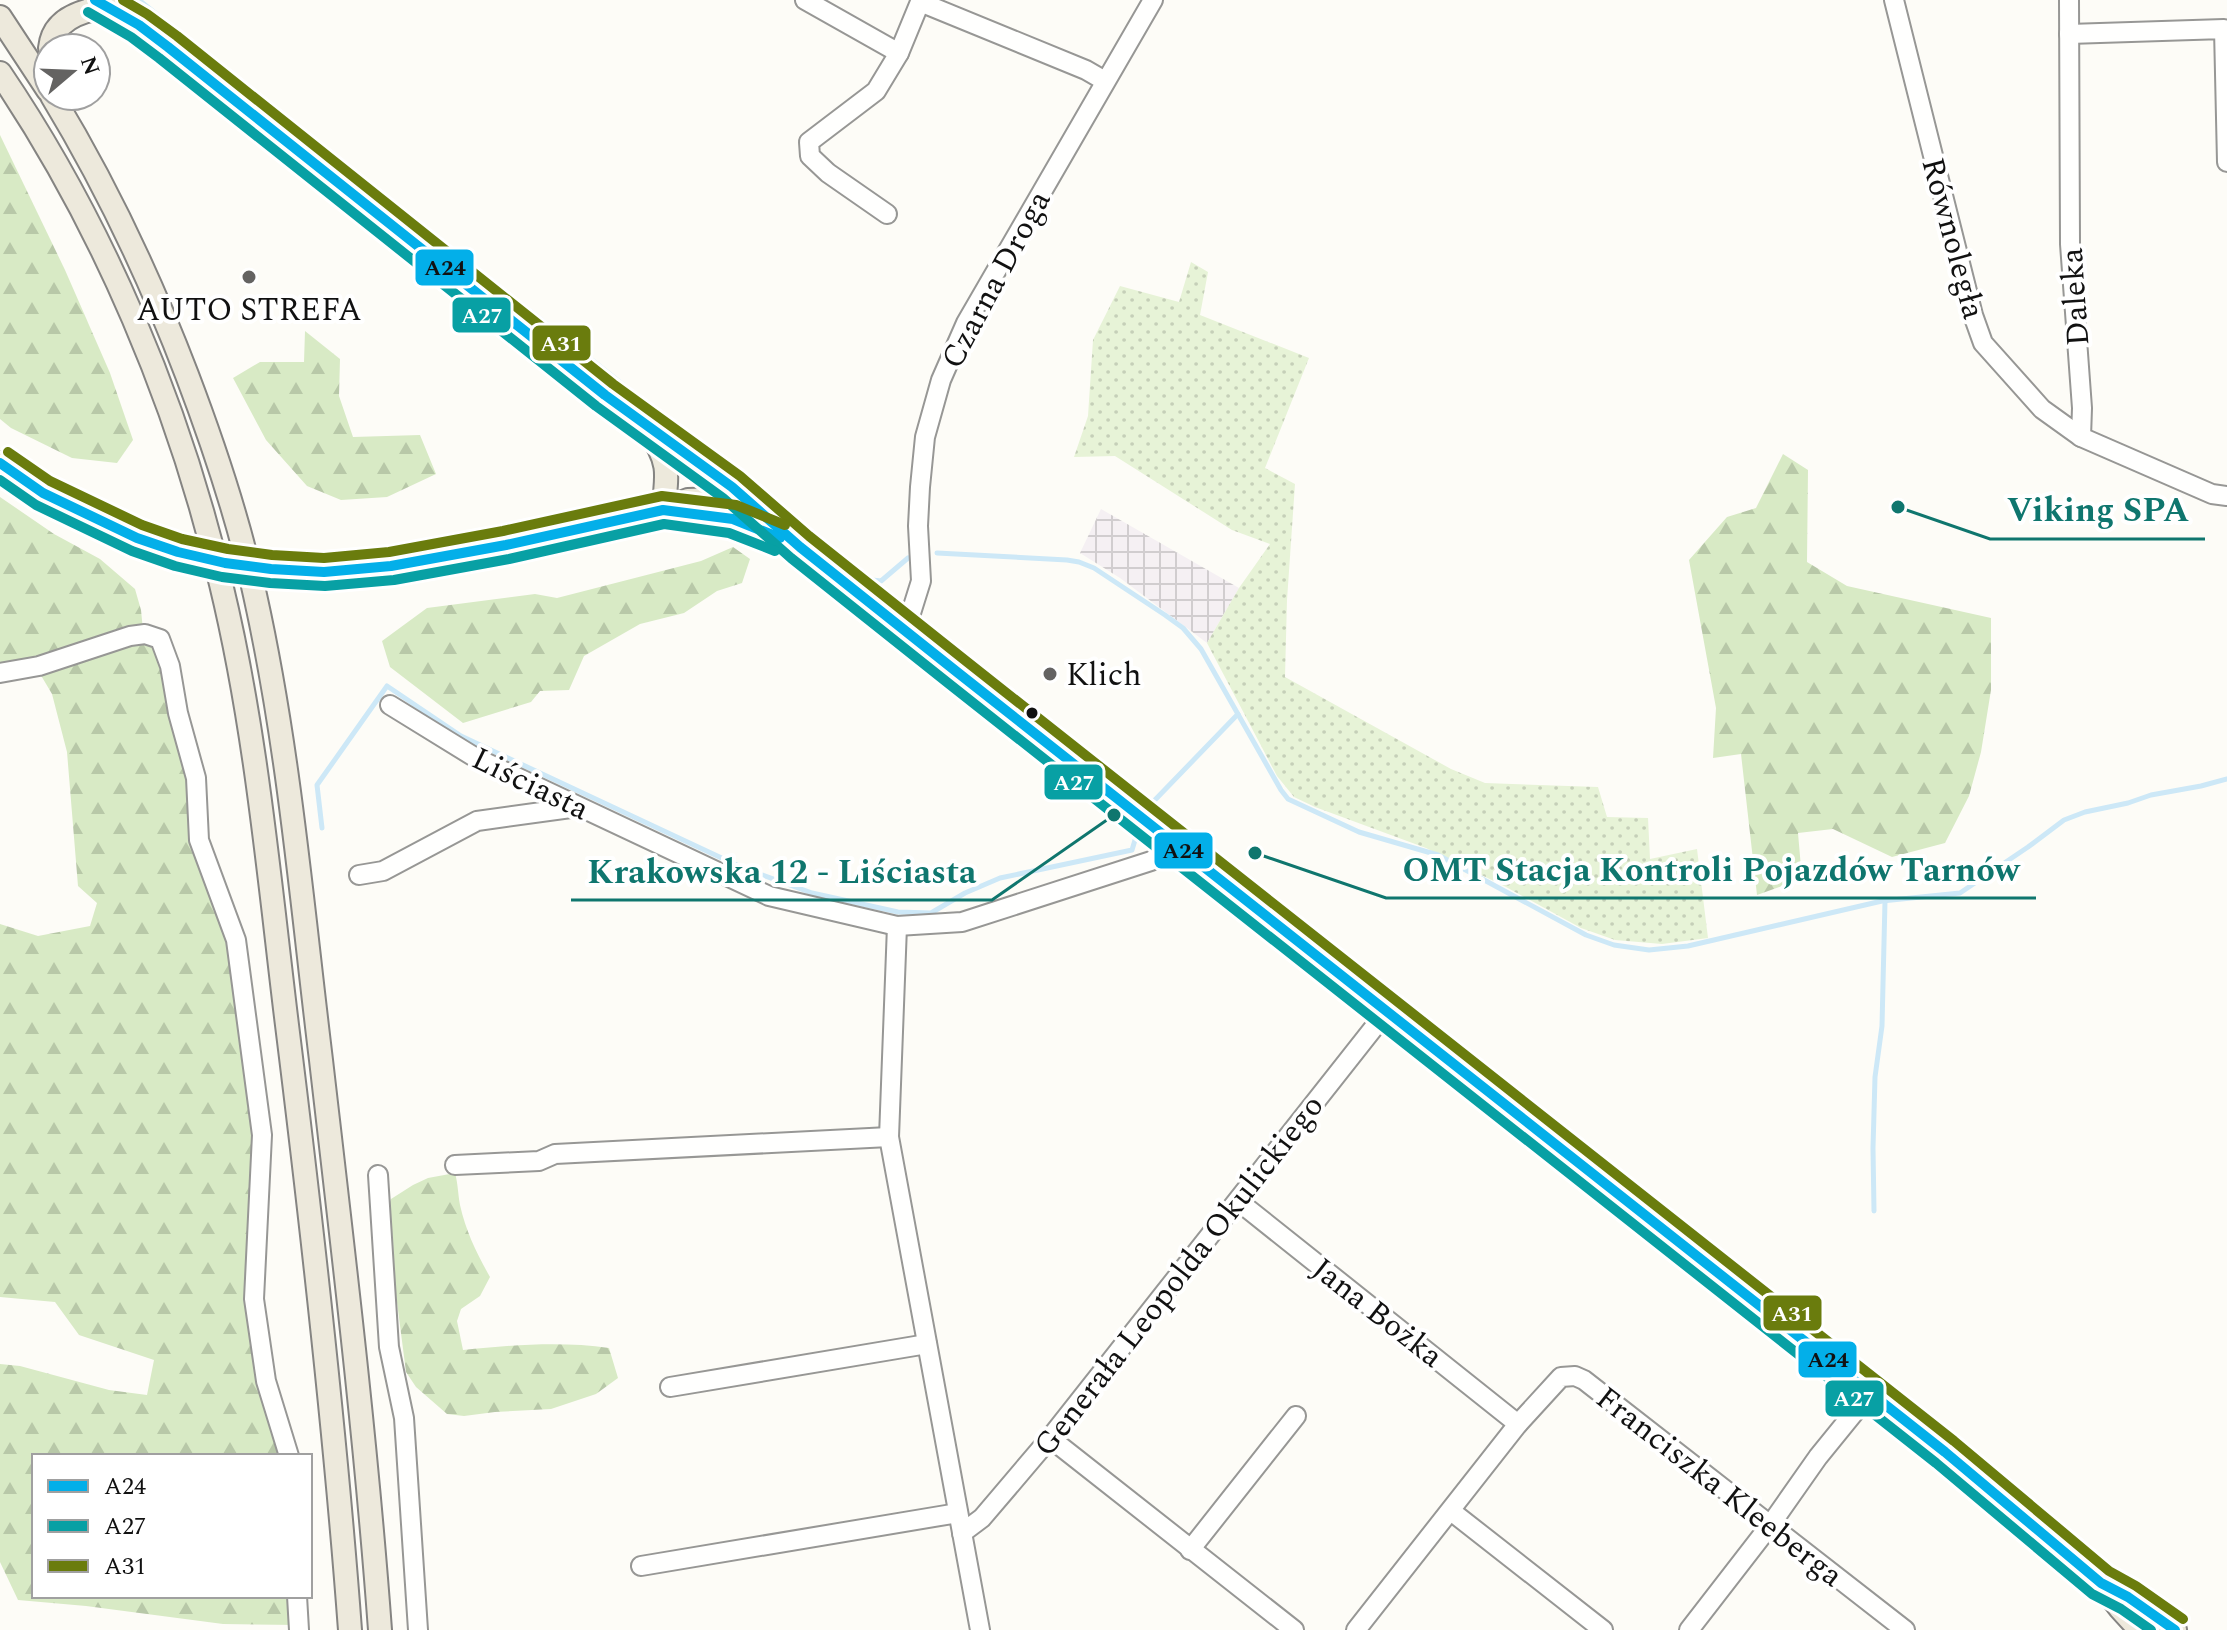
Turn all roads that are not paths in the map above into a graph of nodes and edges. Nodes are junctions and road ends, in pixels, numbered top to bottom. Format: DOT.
graph roads {
  1 [pos="805,0"];
  2 [pos="1153,0"];
  3 [pos="1894,0"];
  4 [pos="2069,0"];
  5 [pos="101,4"];
  6 [pos="0,17"];
  7 [pos="55,32"];
  8 [pos="2069,34"];
  9 [pos="899,53"];
  10 [pos="32,66"];
  11 [pos="0,73"];
  12 [pos="1105,81"];
  13 [pos="62,112"];
  14 [pos="65,112"];
  15 [pos="75,133"];
  16 [pos="2227,162"];
  17 [pos="887,214"];
  18 [pos="644,425"];
  19 [pos="2081,437"];
  20 [pos="668,439"];
  21 [pos="0,463"];
  22 [pos="2227,496"];
  23 [pos="663,510"];
  24 [pos="756,510"];
  25 [pos="800,547"];
  26 [pos="900,626"];
  27 [pos="0,673"];
  28 [pos="390,705"];
  29 [pos="578,807"];
  30 [pos="1173,842"];
  31 [pos="359,875"];
  32 [pos="897,926"];
  33 [pos="1387,1011"];
  34 [pos="889,1137"];
  35 [pos="455,1165"];
  36 [pos="378,1175"];
  37 [pos="1238,1201"];
  38 [pos="927,1344"];
  39 [pos="670,1387"];
  40 [pos="1870,1393"];
  41 [pos="1296,1416"];
  42 [pos="1518,1424"];
  43 [pos="1050,1438"];
  44 [pos="288,1454"];
  45 [pos="1451,1511"];
  46 [pos="958,1513"];
  47 [pos="1771,1524"];
  48 [pos="962,1533"];
  49 [pos="1190,1550"];
  50 [pos="641,1566"];
  51 [pos="2101,1583"];
  52 [pos="297,1598"];
  53 [pos="299,1630"];
  54 [pos="350,1630"];
  55 [pos="380,1630"];
  56 [pos="418,1630"];
  57 [pos="980,1630"];
  58 [pos="1294,1630"];
  59 [pos="1356,1630"];
  60 [pos="1603,1630"];
  61 [pos="1689,1630"];
  62 [pos="1905,1630"];
  63 [pos="2140,1630"];
  64 [pos="2175,1630"];
  1 -- 9 [label="street"];
  2 -- 12 [label="street, Czarna Droga"];
  3 -- 19 [label="street, Równoległa"];
  4 -- 8 [label="street, Daleka"];
  5 -- 7 [label="main road"];
  5 -- 18 [label="main road"];
  6 -- 10 [label="main road"];
  8 -- 16 [label="street"];
  8 -- 19 [label="street, Daleka"];
  9 -- 12 [label="street"];
  9 -- 17 [label="street"];
  11 -- 54 [label="main road"];
  12 -- 26 [label="street, Czarna Droga"];
  13 -- 15 [label="main road"];
  14 -- 15 [label="main road"];
  15 -- 55 [label="main road"];
  18 -- 20 [label="main road"];
  18 -- 23 [label="main road"];
  19 -- 22 [label="street"];
  20 -- 23 [label="main road"];
  20 -- 24 [label="main road"];
  21 -- 23 [label="main road, bridge"];
  23 -- 24 [label="main road"];
  23 -- 25 [label="main road"];
  24 -- 25 [label="main road"];
  25 -- 26 [label="main road"];
  26 -- 30 [label="main road"];
  27 -- 44 [label="street"];
  28 -- 29 [label="street, Liściasta"];
  29 -- 31 [label="street"];
  29 -- 32 [label="street, Liściasta"];
  30 -- 32 [label="street, Liściasta"];
  30 -- 33 [label="main road"];
  32 -- 34 [label="street"];
  33 -- 37 [label="street, Generała Leopolda Okulickiego"];
  33 -- 40 [label="main road"];
  34 -- 35 [label="street"];
  34 -- 38 [label="street"];
  36 -- 56 [label="street"];
  37 -- 42 [label="street, Jana Bożka"];
  37 -- 43 [label="street, Generała Leopolda Okulickiego"];
  38 -- 39 [label="street"];
  38 -- 46 [label="street"];
  40 -- 47 [label="street"];
  40 -- 51 [label="main road"];
  41 -- 49 [label="street"];
  42 -- 45 [label="street, Franciszka Kleeberga"];
  42 -- 47 [label="street, Franciszka Kleeberga"];
  43 -- 48 [label="street, Generała Leopolda Okulickiego"];
  43 -- 49 [label="street"];
  45 -- 59 [label="street, Franciszka Kleeberga"];
  45 -- 60 [label="street"];
  46 -- 48 [label="street"];
  46 -- 50 [label="street"];
  47 -- 61 [label="street"];
  47 -- 62 [label="street, Franciszka Kleeberga"];
  48 -- 57 [label="street"];
  49 -- 58 [label="street"];
  51 -- 63 [label="main road"];
  51 -- 64 [label="main road"];
  52 -- 53 [label="street"];
}
